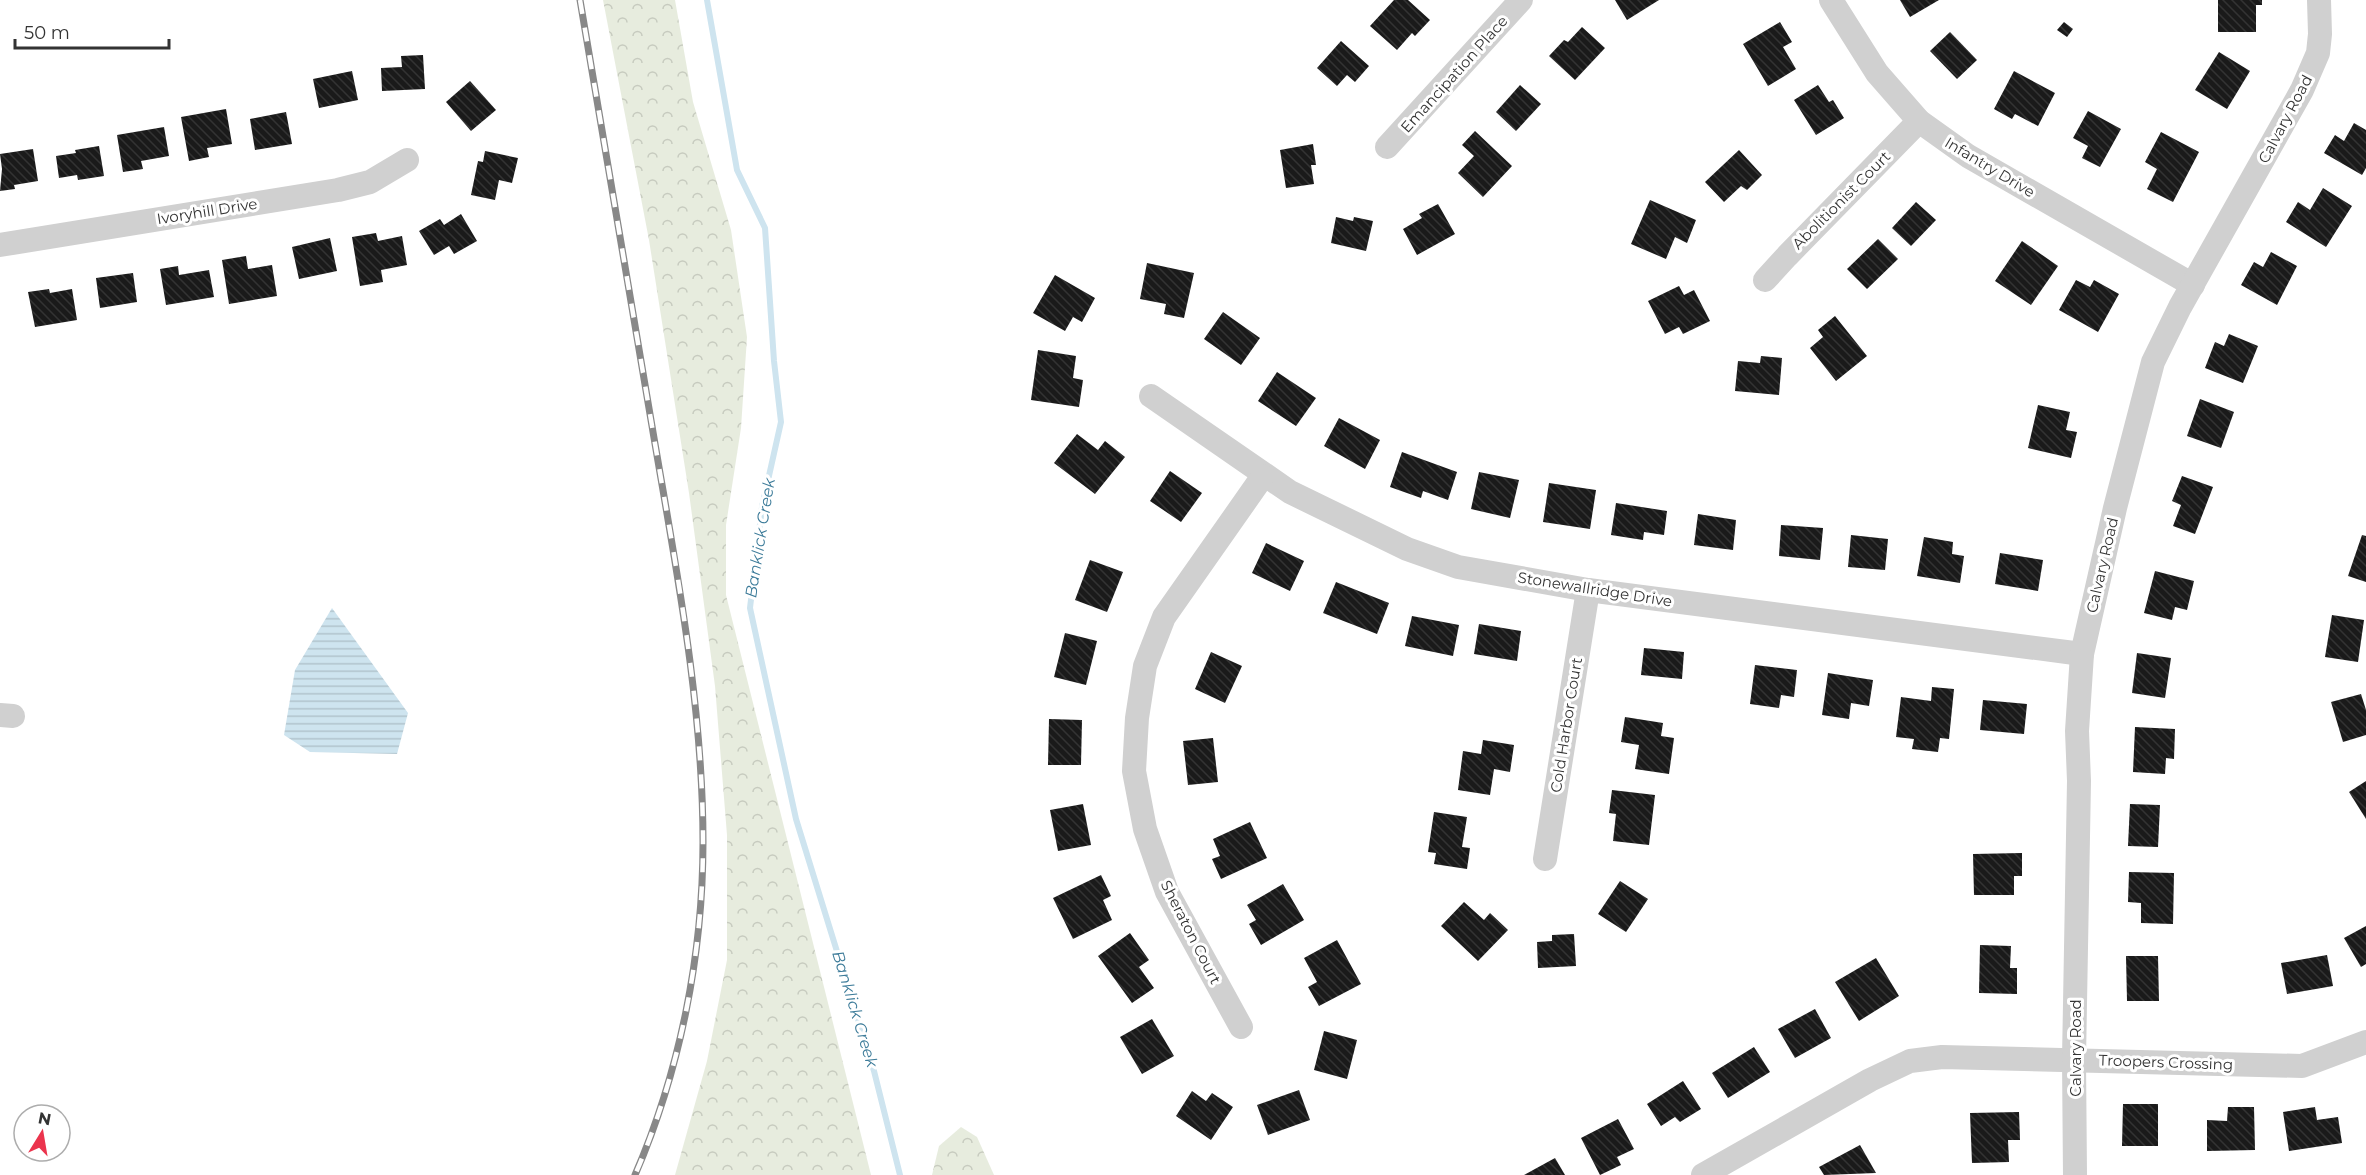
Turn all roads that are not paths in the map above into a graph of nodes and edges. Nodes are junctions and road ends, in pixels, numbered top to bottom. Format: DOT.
graph roads {
  1 [pos="1521,0"];
  2 [pos="1831,0"];
  3 [pos="2319,0"];
  4 [pos="1919,122"];
  5 [pos="1387,147"];
  6 [pos="407,160"];
  7 [pos="0,245"];
  8 [pos="1765,280"];
  9 [pos="2193,285"];
  10 [pos="1151,396"];
  11 [pos="1263,476"];
  12 [pos="1588,590"];
  13 [pos="2082,654"];
  14 [pos="1545,860"];
  15 [pos="1241,1027"];
  16 [pos="2366,1042"];
  17 [pos="2074,1059"];
  18 [pos="1703,1175"];
  19 [pos="2075,1175"];
  1 -- 5 [label="street, Emancipation Place"];
  2 -- 4 [label="street, Infantry Drive"];
  3 -- 9 [label="street, Calvary Road"];
  4 -- 8 [label="street, Abolitionist Court"];
  4 -- 9 [label="street, Infantry Drive"];
  6 -- 7 [label="street, Ivoryhill Drive"];
  9 -- 13 [label="street, Calvary Road"];
  10 -- 11 [label="street, Stonewallridge Drive"];
  11 -- 12 [label="street, Stonewallridge Drive"];
  11 -- 15 [label="street, Sheraton Court"];
  12 -- 13 [label="street, Stonewallridge Drive"];
  12 -- 14 [label="street, Cold Harbor Court"];
  13 -- 17 [label="street, Calvary Road"];
  16 -- 17 [label="street, Troopers Crossing"];
  17 -- 18 [label="street, Troopers Crossing"];
  17 -- 19 [label="street, Calvary Road"];
}
